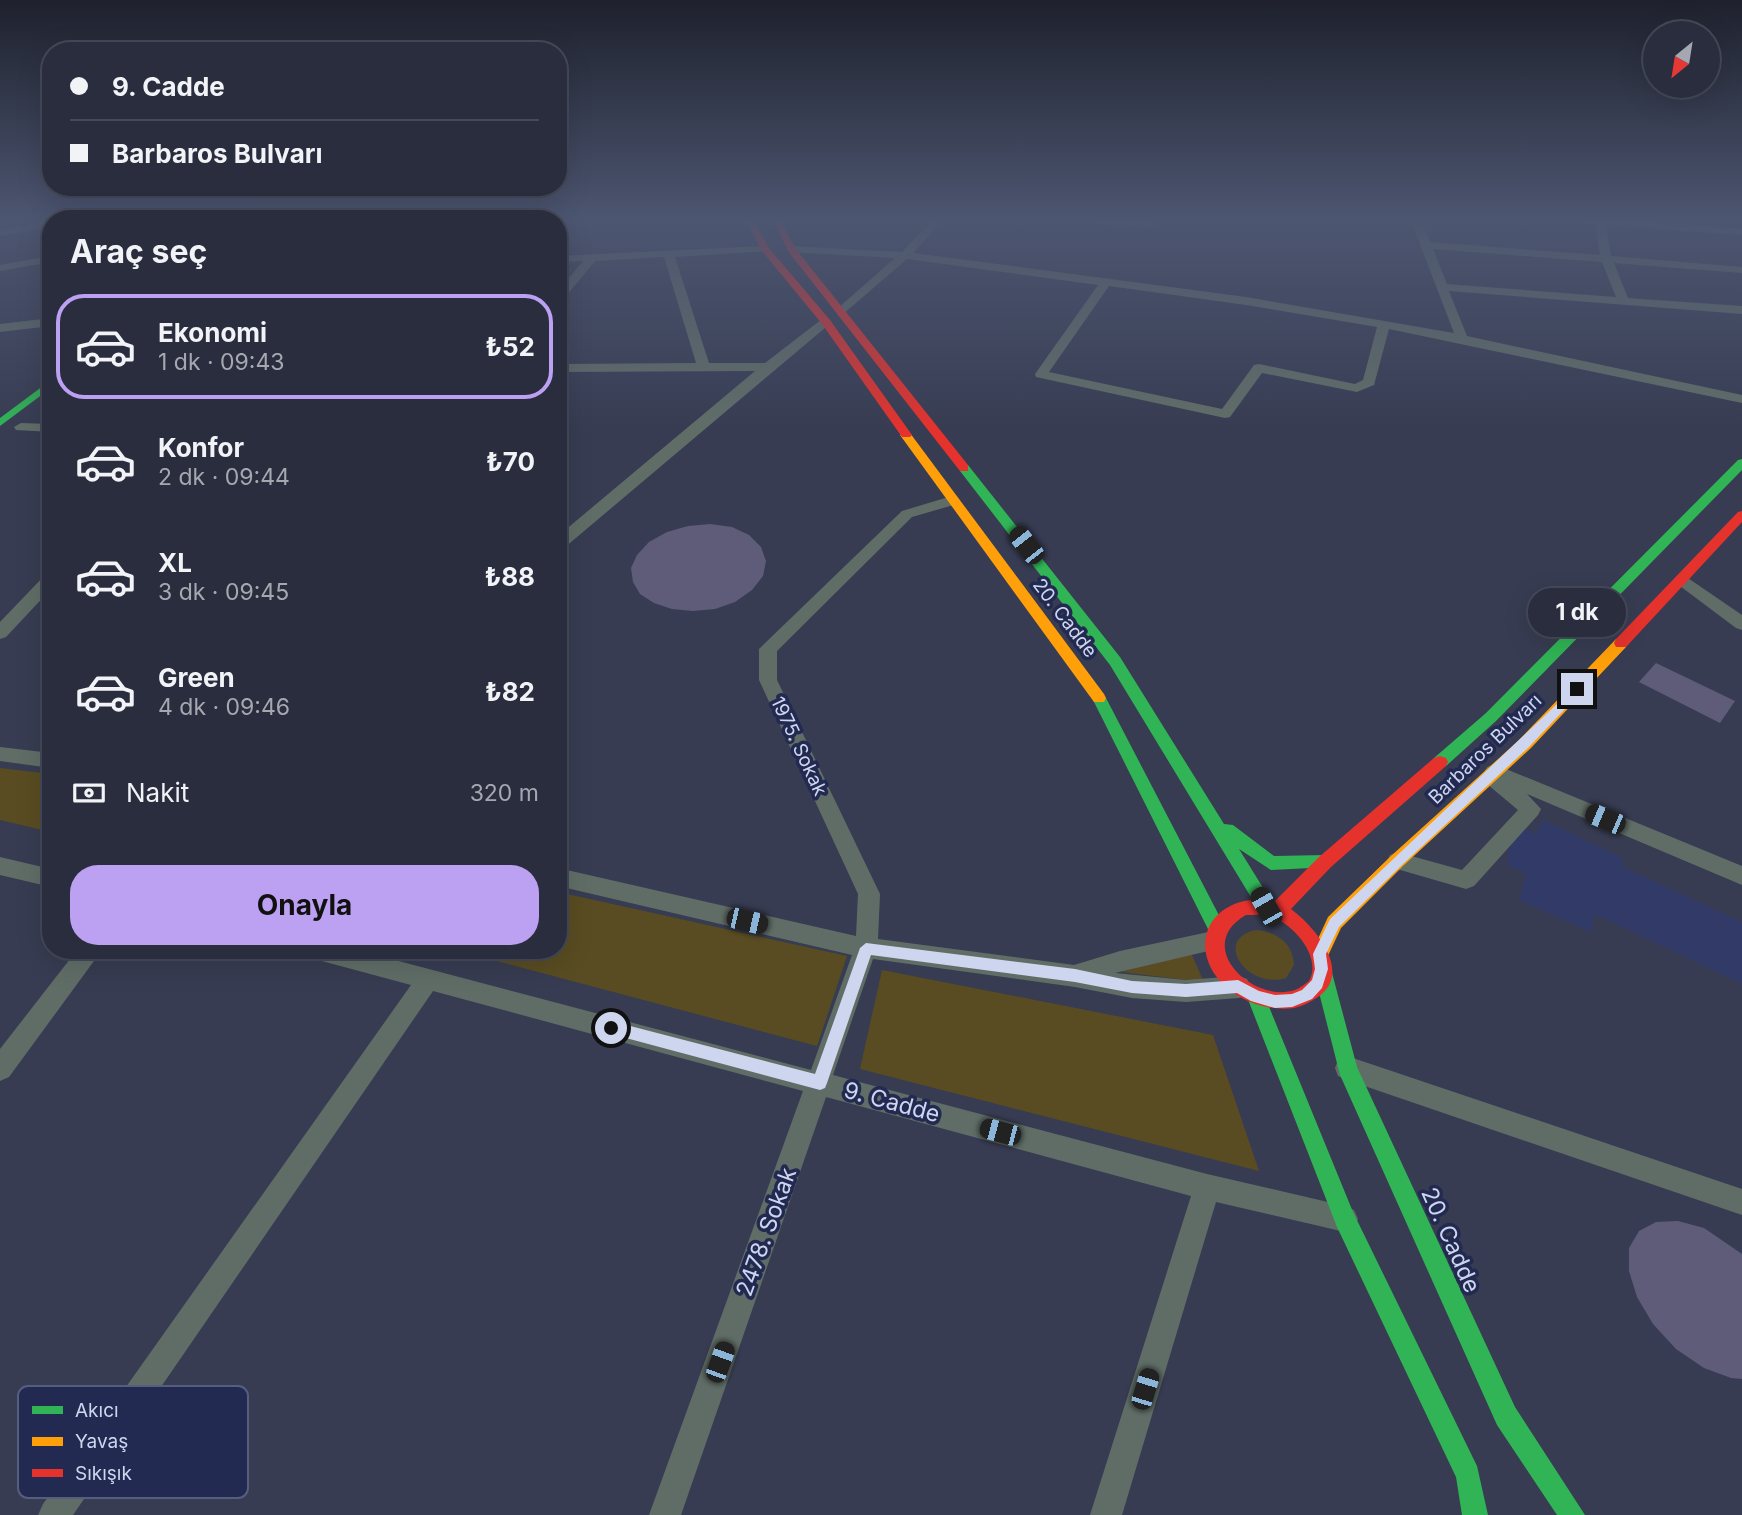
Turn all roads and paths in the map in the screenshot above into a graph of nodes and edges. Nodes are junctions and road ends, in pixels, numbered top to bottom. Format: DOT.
graph roads {
  1 [pos="679,289"];
  2 [pos="798,289"];
  3 [pos="824,289"];
  4 [pos="867,289"];
  5 [pos="1101,289"];
  6 [pos="1150,289"];
  7 [pos="1444,289"];
  8 [pos="1467,289"];
  9 [pos="1618,289"];
  10 [pos="1623,300"];
  11 [pos="1742,310"];
  12 [pos="842,311"];
  13 [pos="826,322"];
  14 [pos="42,323"];
  15 [pos="1384,324"];
  16 [pos="0,328"];
  17 [pos="1462,338"];
  18 [pos="703,366"];
  19 [pos="768,367"];
  20 [pos="567,368"];
  21 [pos="42,390"];
  22 [pos="1742,398"];
  23 [pos="41,413"];
  24 [pos="0,423"];
  25 [pos="42,429"];
  26 [pos="16,432"];
  27 [pos="1742,463"];
  28 [pos="952,501"];
  29 [pos="1742,516"];
  30 [pos="567,525"];
  31 [pos="578,528"];
  32 [pos="567,537"];
  33 [pos="1682,579"];
  34 [pos="42,589"];
  35 [pos="1742,624"];
  36 [pos="0,633"];
  37 [pos="0,754"];
  38 [pos="42,760"];
  39 [pos="1492,774"];
  40 [pos="1216,822"];
  41 [pos="1397,861"];
  42 [pos="1325,862"];
  43 [pos="0,866"];
  44 [pos="42,876"];
  45 [pos="1742,876"];
  46 [pos="567,879"];
  47 [pos="1272,909"];
  48 [pos="1215,934"];
  49 [pos="866,948"];
  50 [pos="84,959"];
  51 [pos="352,959"];
  52 [pos="1321,962"];
  53 [pos="1075,976"];
  54 [pos="428,979"];
  55 [pos="1247,992"];
  56 [pos="1347,1068"];
  57 [pos="0,1069"];
  58 [pos="820,1083"];
  59 [pos="1207,1187"];
  60 [pos="1742,1202"];
  61 [pos="1345,1219"];
  62 [pos="144,1386"];
  63 [pos="66,1498"];
  64 [pos="54,1515"];
  65 [pos="665,1515"];
  66 [pos="1106,1515"];
  67 [pos="1475,1515"];
  68 [pos="1572,1515"];
  1 -- 18 [label="street"];
  2 -- 13 [label="street, 20. Cadde"];
  3 -- 12 [label="street, 20. Cadde"];
  4 -- 12 [label="street"];
  5 -- 15 [label="street"];
  6 -- 15 [label="street"];
  7 -- 17 [label="street"];
  8 -- 10 [label="street"];
  9 -- 10 [label="street"];
  10 -- 11 [label="street"];
  12 -- 40 [label="street, 20. Cadde"];
  13 -- 19 [label="street"];
  13 -- 28 [label="street, 20. Cadde"];
  14 -- 16 [label="street"];
  15 -- 17 [label="street"];
  17 -- 22 [label="street"];
  18 -- 19 [label="street"];
  18 -- 20 [label="street"];
  19 -- 31 [label="street"];
  21 -- 24 [label="street"];
  23 -- 26 [label="street"];
  25 -- 26 [label="street"];
  27 -- 42 [label="street, Barbaros Bulvarı"];
  28 -- 48 [label="street, 20. Cadde"];
  28 -- 49 [label="street, 1975. Sokak"];
  29 -- 33 [label="street, Barbaros Bulvarı"];
  30 -- 31 [label="street"];
  31 -- 32 [label="street"];
  33 -- 35 [label="street"];
  33 -- 39 [label="street, Barbaros Bulvarı"];
  34 -- 36 [label="street"];
  37 -- 38 [label="street"];
  39 -- 41 [label="street, Barbaros Bulvarı"];
  39 -- 41 [label="street"];
  39 -- 45 [label="street"];
  40 -- 42 [label="street"];
  40 -- 47 [label="street, 20. Cadde"];
  41 -- 52 [label="street, Barbaros Bulvarı"];
  42 -- 47 [label="street, Barbaros Bulvarı"];
  43 -- 44 [label="street"];
  46 -- 49 [label="street"];
  47 -- 48 [label="street"];
  47 -- 52 [label="street"];
  48 -- 53 [label="street"];
  48 -- 55 [label="street"];
  49 -- 53 [label="street"];
  49 -- 58 [label="street, 2478. Sokak"];
  50 -- 57 [label="street"];
  51 -- 54 [label="street, 9. Cadde"];
  52 -- 55 [label="street"];
  52 -- 56 [label="street, 20. Cadde"];
  53 -- 55 [label="street"];
  54 -- 58 [label="street, 9. Cadde"];
  54 -- 62 [label="street"];
  55 -- 61 [label="street"];
  56 -- 60 [label="street"];
  56 -- 68 [label="street, 20. Cadde"];
  58 -- 59 [label="street, 9. Cadde"];
  58 -- 65 [label="street, 2478. Sokak"];
  59 -- 61 [label="street, 9. Cadde"];
  59 -- 66 [label="street"];
  61 -- 67 [label="street"];
  63 -- 64 [label="street"];
}
